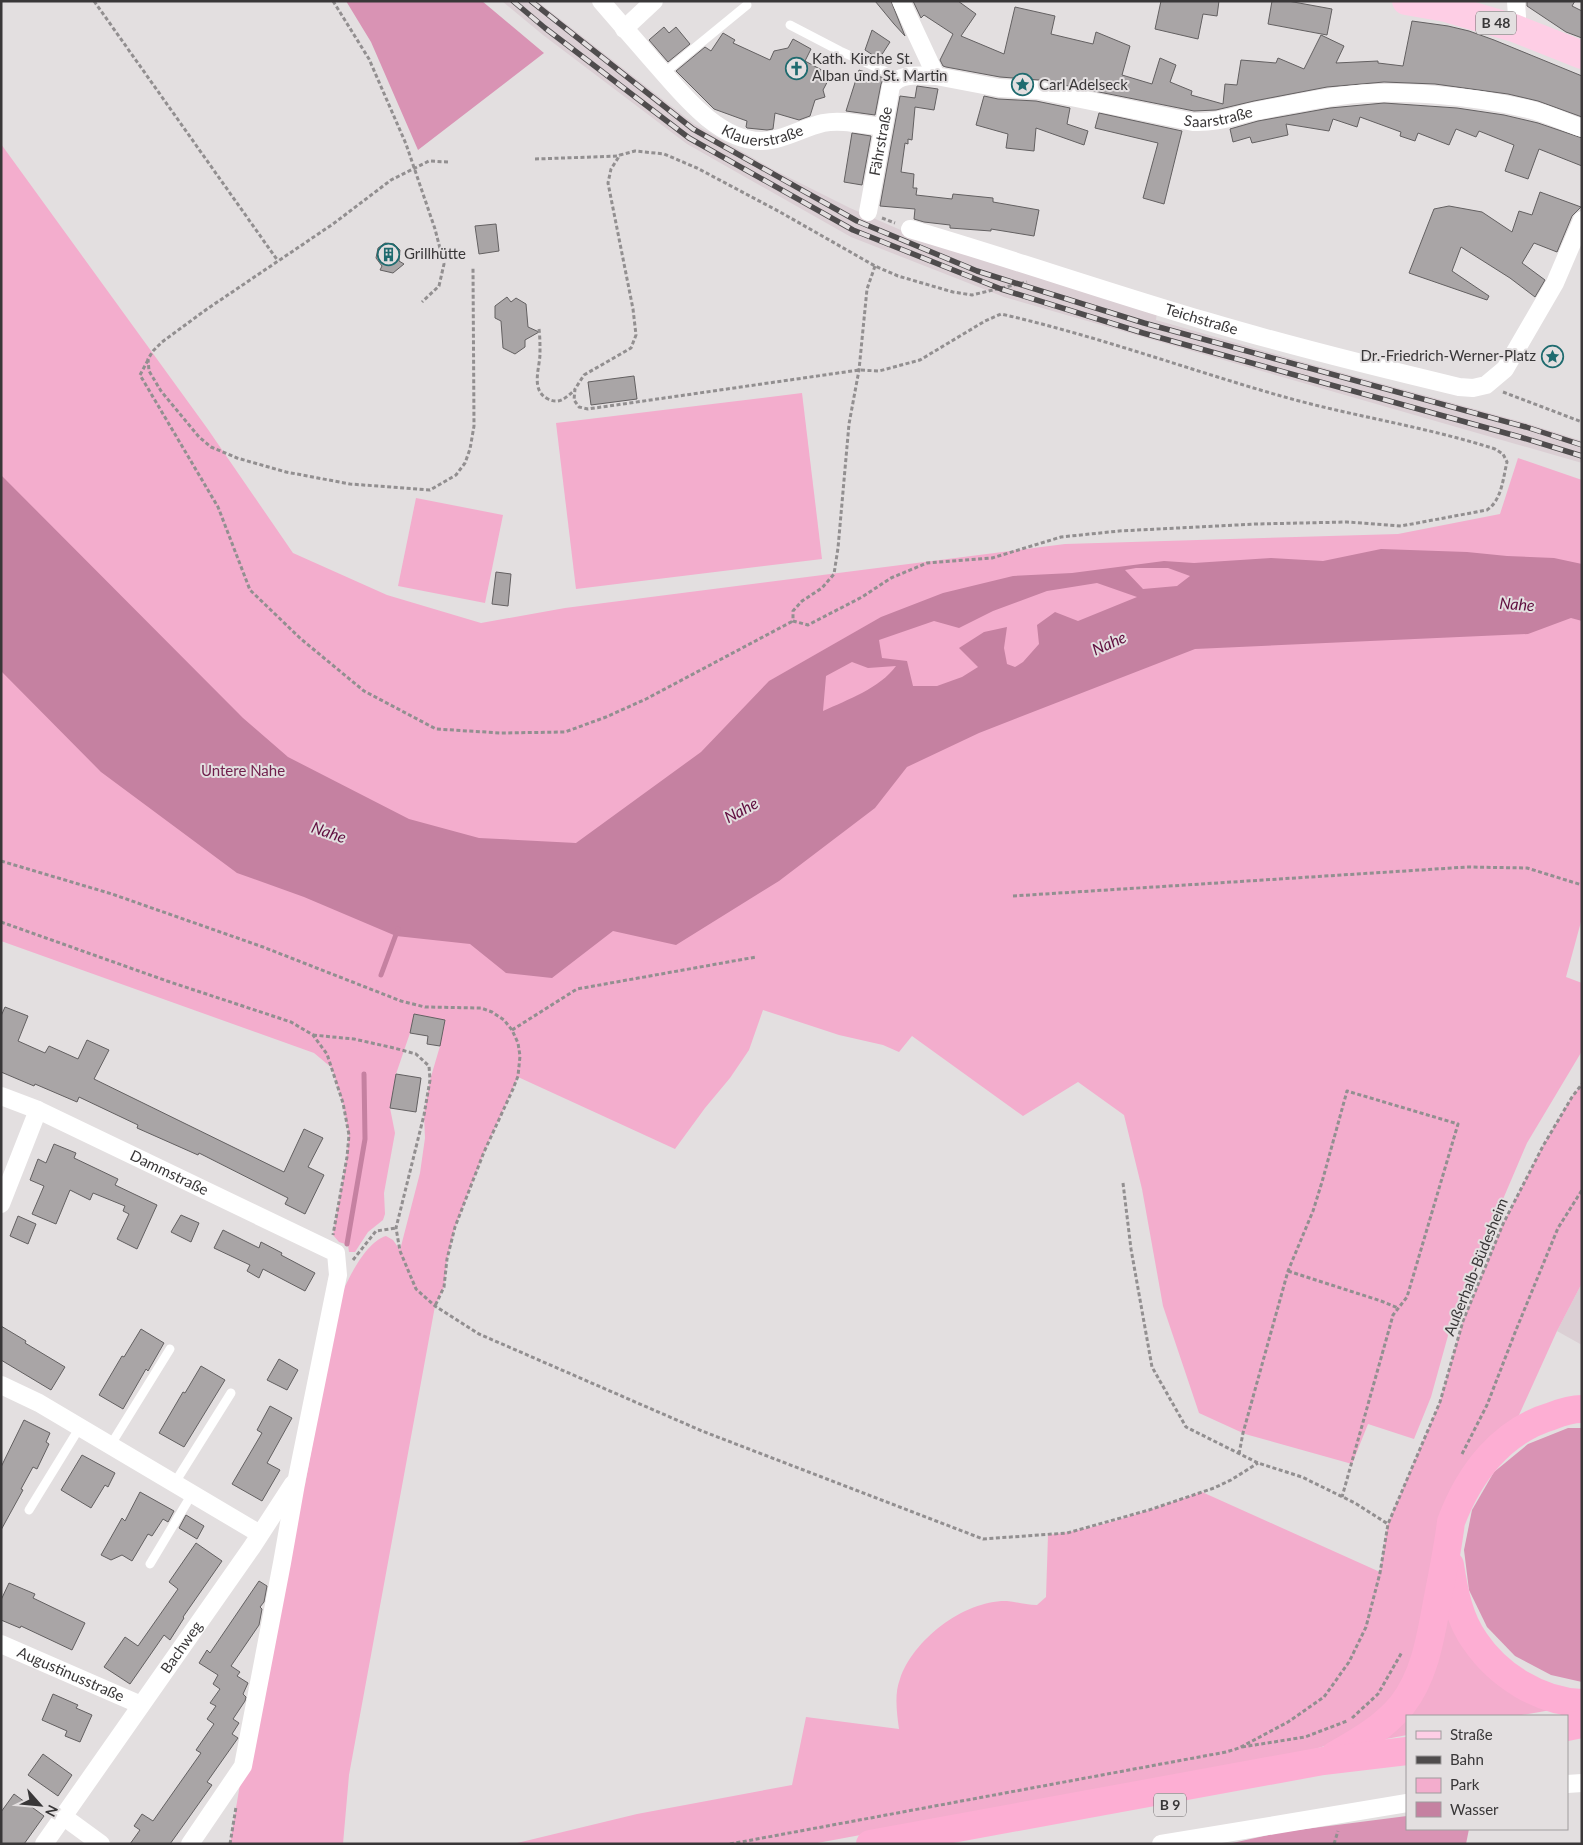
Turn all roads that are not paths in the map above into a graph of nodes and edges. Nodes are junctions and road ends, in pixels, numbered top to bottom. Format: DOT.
graph roads {
  1 [pos="601,1"];
  2 [pos="654,1"];
  3 [pos="901,1"];
  4 [pos="1406,1"];
  5 [pos="1516,1"];
  6 [pos="747,5"];
  7 [pos="790,25"];
  8 [pos="1514,28"];
  9 [pos="624,29"];
  10 [pos="1582,55"];
  11 [pos="664,73"];
  12 [pos="936,76"];
  13 [pos="900,78"];
  14 [pos="883,128"];
  15 [pos="1582,128"];
  16 [pos="868,212"];
  17 [pos="1582,220"];
  18 [pos="910,229"];
  19 [pos="1,1096"];
  20 [pos="38,1110"];
  21 [pos="1,1204"];
  22 [pos="336,1253"];
  23 [pos="170,1349"];
  24 [pos="1,1385"];
  25 [pos="231,1393"];
  26 [pos="1582,1409"];
  27 [pos="80,1427"];
  28 [pos="110,1446"];
  29 [pos="297,1478"];
  30 [pos="174,1484"];
  31 [pos="192,1494"];
  32 [pos="29,1510"];
  33 [pos="260,1534"];
  34 [pos="1448,1546"];
  35 [pos="150,1564"];
  36 [pos="1,1644"];
  37 [pos="1582,1703"];
  38 [pos="141,1705"];
  39 [pos="1582,1724"];
  40 [pos="1568,1727"];
  41 [pos="1568,1736"];
  42 [pos="1582,1736"];
  43 [pos="1406,1751"];
  44 [pos="1406,1759"];
  45 [pos="1323,1761"];
  46 [pos="1582,1783"];
  47 [pos="1568,1784"];
  48 [pos="1406,1803"];
  49 [pos="64,1817"];
  50 [pos="44,1844"];
  51 [pos="102,1844"];
  52 [pos="190,1844"];
  53 [pos="870,1844"];
  54 [pos="964,1844"];
  55 [pos="1161,1844"];
  1 -- 9 [label="street, Klauerstraße"];
  2 -- 9 [label="street"];
  3 -- 12 [label="street"];
  4 -- 8 [label="main road, B 48"];
  5 -- 8 [label="street"];
  6 -- 11 [label="lane"];
  7 -- 13 [label="lane"];
  8 -- 10 [label="main road, B 48"];
  9 -- 11 [label="street, Klauerstraße"];
  11 -- 14 [label="street, Klauerstraße"];
  12 -- 13 [label="street"];
  12 -- 15 [label="street, Saarstraße"];
  13 -- 14 [label="street, Fährstraße"];
  14 -- 16 [label="street, Fährstraße"];
  17 -- 18 [label="street, Teichstraße"];
  19 -- 20 [label="street, Dammstraße"];
  20 -- 21 [label="street"];
  20 -- 22 [label="street, Dammstraße"];
  22 -- 29 [label="street, Bachweg"];
  23 -- 28 [label="lane"];
  24 -- 27 [label="street"];
  25 -- 30 [label="lane"];
  26 -- 34 [label="highway"];
  27 -- 28 [label="street"];
  27 -- 32 [label="lane"];
  28 -- 30 [label="street"];
  29 -- 33 [label="street, Bachweg"];
  29 -- 52 [label="street, Bachweg"];
  30 -- 31 [label="street"];
  31 -- 33 [label="street"];
  31 -- 35 [label="lane"];
  33 -- 38 [label="street, Bachweg"];
  34 -- 37 [label="highway"];
  34 -- 45 [label="highway"];
  36 -- 38 [label="street, Augustinusstraße"];
  38 -- 49 [label="street, Bachweg"];
  39 -- 40 [label="highway"];
  41 -- 42 [label="highway"];
  43 -- 45 [label="highway, B 9"];
  44 -- 54 [label="highway, B 9"];
  45 -- 53 [label="highway, B 9"];
  46 -- 47 [label="street"];
  48 -- 55 [label="street"];
  49 -- 50 [label="street, Bachweg"];
  49 -- 51 [label="street"];
}
